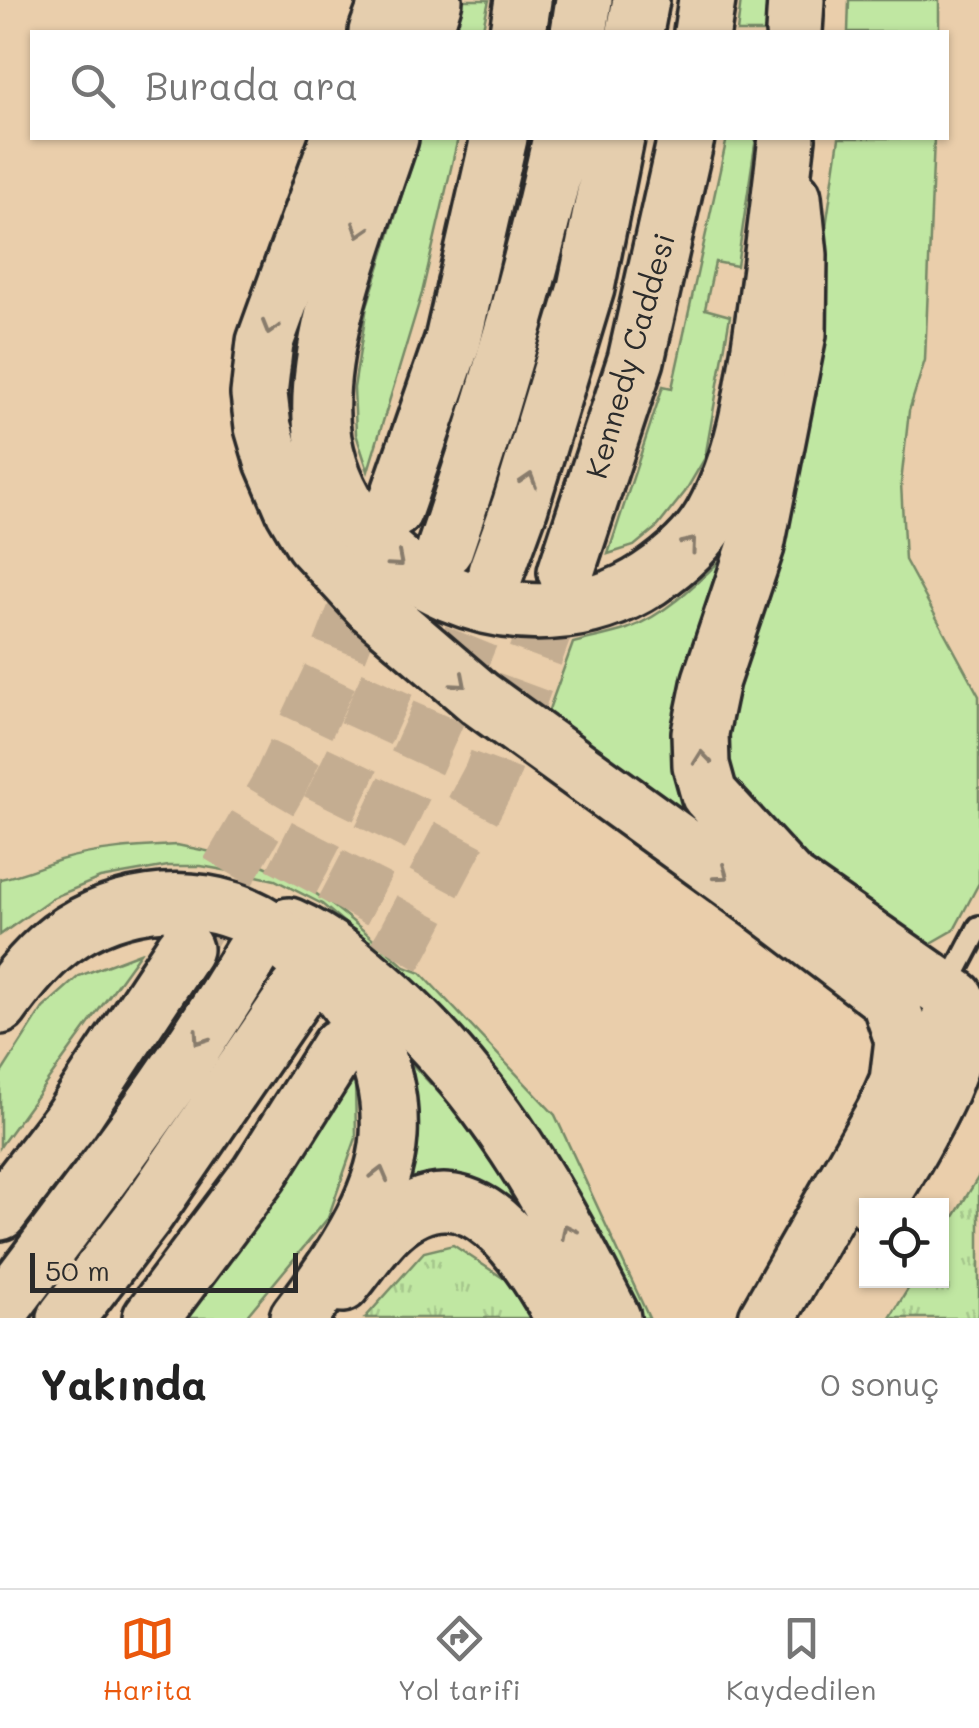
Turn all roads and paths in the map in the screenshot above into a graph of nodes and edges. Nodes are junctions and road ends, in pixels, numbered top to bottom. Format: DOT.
graph roads {
  1 [pos="389,0"];
  2 [pos="434,0"];
  3 [pos="522,0"];
  4 [pos="584,0"];
  5 [pos="640,0"];
  6 [pos="707,0"];
  7 [pos="796,0"];
  8 [pos="378,30"];
  9 [pos="425,30"];
  10 [pos="518,30"];
  11 [pos="578,30"];
  12 [pos="636,30"];
  13 [pos="702,30"];
  14 [pos="794,30"];
  15 [pos="338,140"];
  16 [pos="389,140"];
  17 [pos="499,140"];
  18 [pos="560,140"];
  19 [pos="616,140"];
  20 [pos="686,140"];
  21 [pos="787,140"];
  22 [pos="787,140"];
  23 [pos="394,510"];
  24 [pos="445,548"];
  25 [pos="496,572"];
  26 [pos="566,572"];
  27 [pos="223,907"];
  28 [pos="976,934"];
  29 [pos="184,948"];
  30 [pos="250,955"];
  31 [pos="298,991"];
  32 [pos="944,999"];
  33 [pos="0,1006"];
  34 [pos="340,1047"];
  35 [pos="916,1092"];
  36 [pos="879,1198"];
  37 [pos="0,1212"];
  38 [pos="859,1233"];
  39 [pos="0,1311"];
  40 [pos="66,1318"];
  41 [pos="150,1318"];
  42 [pos="298,1318"];
  43 [pos="308,1318"];
  44 [pos="564,1318"];
  45 [pos="612,1318"];
  46 [pos="766,1318"];
  47 [pos="808,1318"];
  1 -- 8 [label="main road"];
  2 -- 9 [label="main road"];
  3 -- 10 [label="main road"];
  4 -- 11 [label="main road"];
  5 -- 12 [label="main road"];
  6 -- 13 [label="main road"];
  7 -- 14 [label="main road"];
  15 -- 32 [label="main road, one-way"];
  16 -- 22 [label="main road, one-way"];
  17 -- 23 [label="main road"];
  18 -- 24 [label="main road"];
  25 -- 19 [label="main road, one-way"];
  20 -- 26 [label="main road, Kennedy Caddesi"];
  32 -- 21 [label="main road, one-way"];
  27 -- 33 [label="main road"];
  42 -- 27 [label="main road, one-way"];
  45 -- 27 [label="main road, one-way"];
  28 -- 32 [label="lane"];
  28 -- 32 [label="lane"];
  29 -- 37 [label="main road"];
  30 -- 39 [label="main road, one-way"];
  31 -- 40 [label="main road"];
  32 -- 35 [label="main road"];
  32 -- 35 [label="main road"];
  34 -- 41 [label="main road"];
  35 -- 36 [label="main road"];
  35 -- 46 [label="main road"];
  38 -- 47 [label="main road"];
  43 -- 44 [label="main road"];
}
